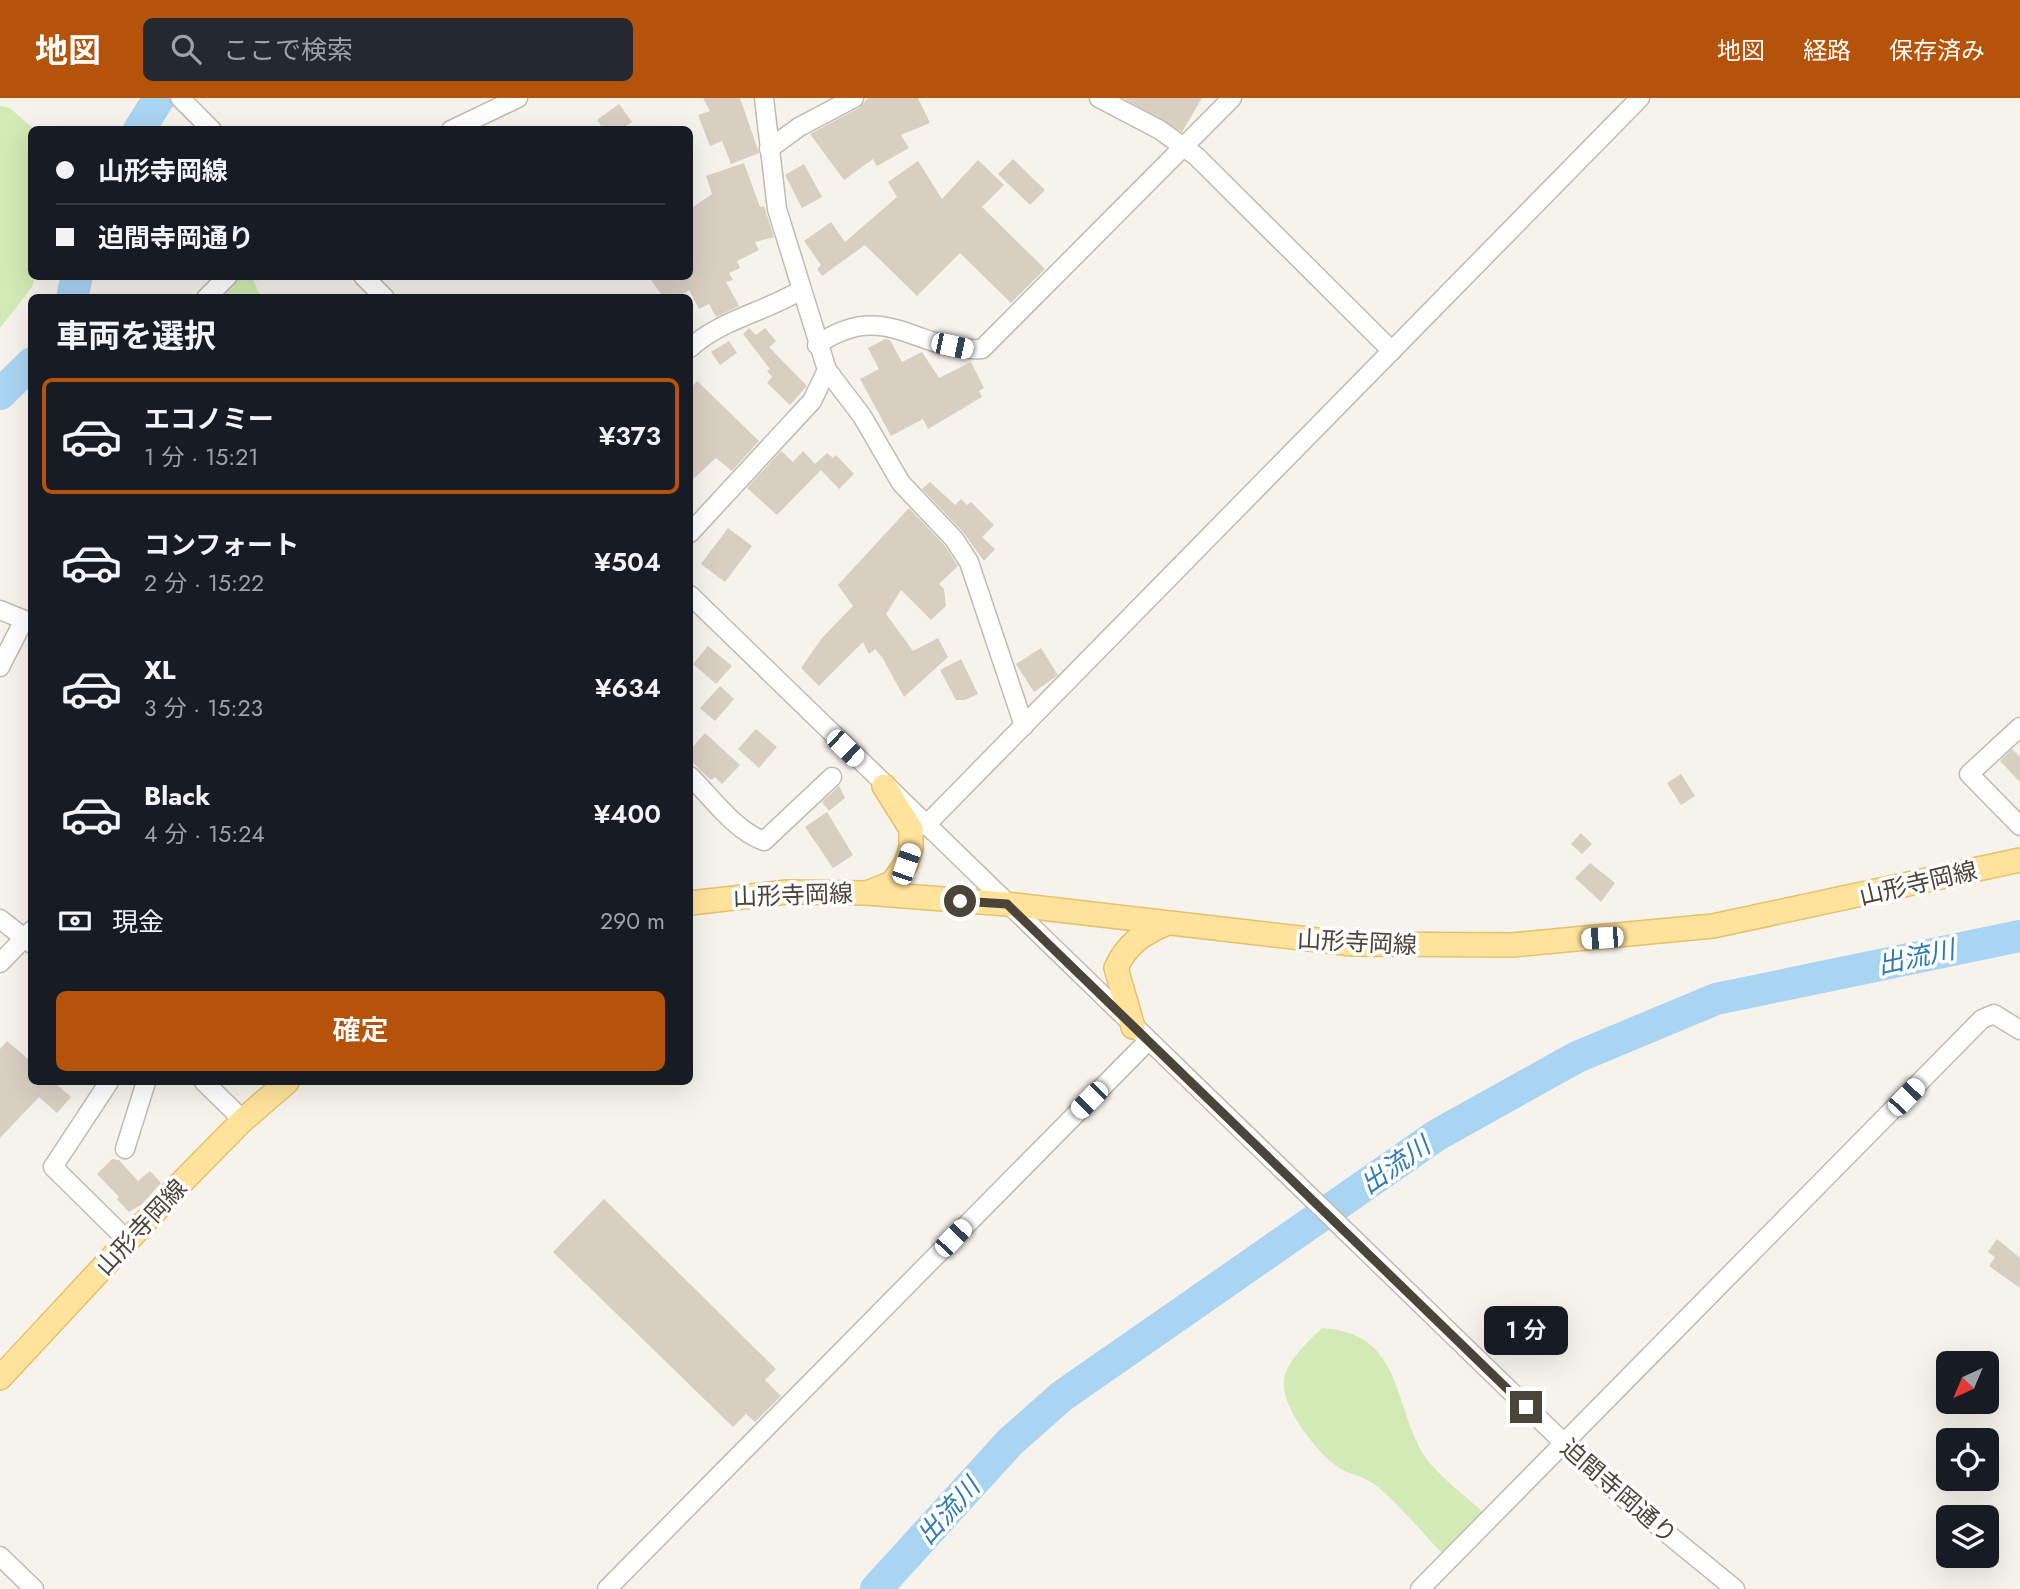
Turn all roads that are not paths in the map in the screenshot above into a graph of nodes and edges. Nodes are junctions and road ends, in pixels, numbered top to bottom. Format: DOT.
graph roads {
  1 [pos="180,98"];
  2 [pos="518,98"];
  3 [pos="764,98"];
  4 [pos="853,98"];
  5 [pos="1099,98"];
  6 [pos="1231,98"];
  7 [pos="1640,98"];
  8 [pos="208,126"];
  9 [pos="459,126"];
  10 [pos="1185,147"];
  11 [pos="769,149"];
  12 [pos="224,280"];
  13 [pos="367,280"];
  14 [pos="801,290"];
  15 [pos="210,294"];
  16 [pos="381,294"];
  17 [pos="817,345"];
  18 [pos="693,346"];
  19 [pos="1392,351"];
  20 [pos="827,370"];
  21 [pos="693,530"];
  22 [pos="693,598"];
  23 [pos="0,610"];
  24 [pos="28,621"];
  25 [pos="0,667"];
  26 [pos="1024,726"];
  27 [pos="2020,727"];
  28 [pos="832,776"];
  29 [pos="693,779"];
  30 [pos="884,786"];
  31 [pos="2020,825"];
  32 [pos="925,826"];
  33 [pos="2020,860"];
  34 [pos="866,893"];
  35 [pos="693,903"];
  36 [pos="1007,904"];
  37 [pos="0,919"];
  38 [pos="1165,923"];
  39 [pos="28,936"];
  40 [pos="28,938"];
  41 [pos="0,963"];
  42 [pos="2020,1030"];
  43 [pos="1141,1034"];
  44 [pos="106,1085"];
  45 [pos="145,1085"];
  46 [pos="207,1085"];
  47 [pos="284,1085"];
  48 [pos="243,1120"];
  49 [pos="125,1149"];
  50 [pos="128,1241"];
  51 [pos="0,1378"];
  52 [pos="1564,1444"];
  53 [pos="0,1556"];
  54 [pos="34,1589"];
  55 [pos="607,1589"];
  56 [pos="1420,1589"];
  57 [pos="1735,1589"];
  1 -- 8 [label="street"];
  2 -- 9 [label="street"];
  3 -- 11 [label="street"];
  4 -- 11 [label="street"];
  5 -- 10 [label="street"];
  6 -- 10 [label="street"];
  7 -- 19 [label="street"];
  10 -- 17 [label="street"];
  10 -- 19 [label="street"];
  11 -- 14 [label="street"];
  12 -- 15 [label="street"];
  13 -- 16 [label="street"];
  14 -- 17 [label="street"];
  14 -- 18 [label="street"];
  17 -- 20 [label="street"];
  19 -- 26 [label="street"];
  20 -- 21 [label="street"];
  20 -- 26 [label="street"];
  22 -- 30 [label="street"];
  23 -- 24 [label="street"];
  24 -- 25 [label="street"];
  26 -- 32 [label="street"];
  27 -- 31 [label="street"];
  28 -- 29 [label="street"];
  30 -- 32 [label="street"];
  30 -- 34 [label="main road"];
  32 -- 36 [label="street"];
  33 -- 38 [label="main road, 山形寺岡線"];
  34 -- 35 [label="main road, 山形寺岡線"];
  34 -- 36 [label="main road, 山形寺岡線"];
  36 -- 38 [label="main road, 山形寺岡線"];
  36 -- 43 [label="street"];
  37 -- 39 [label="street"];
  38 -- 43 [label="main road"];
  40 -- 41 [label="street"];
  42 -- 52 [label="street"];
  43 -- 52 [label="street, 迫間寺岡通り"];
  43 -- 55 [label="street"];
  44 -- 50 [label="street"];
  45 -- 49 [label="street"];
  46 -- 48 [label="street"];
  47 -- 48 [label="main road, 山形寺岡線"];
  48 -- 50 [label="main road, 山形寺岡線"];
  50 -- 51 [label="main road, 山形寺岡線"];
  52 -- 56 [label="street"];
  52 -- 57 [label="street, 迫間寺岡通り"];
  53 -- 54 [label="street"];
}
